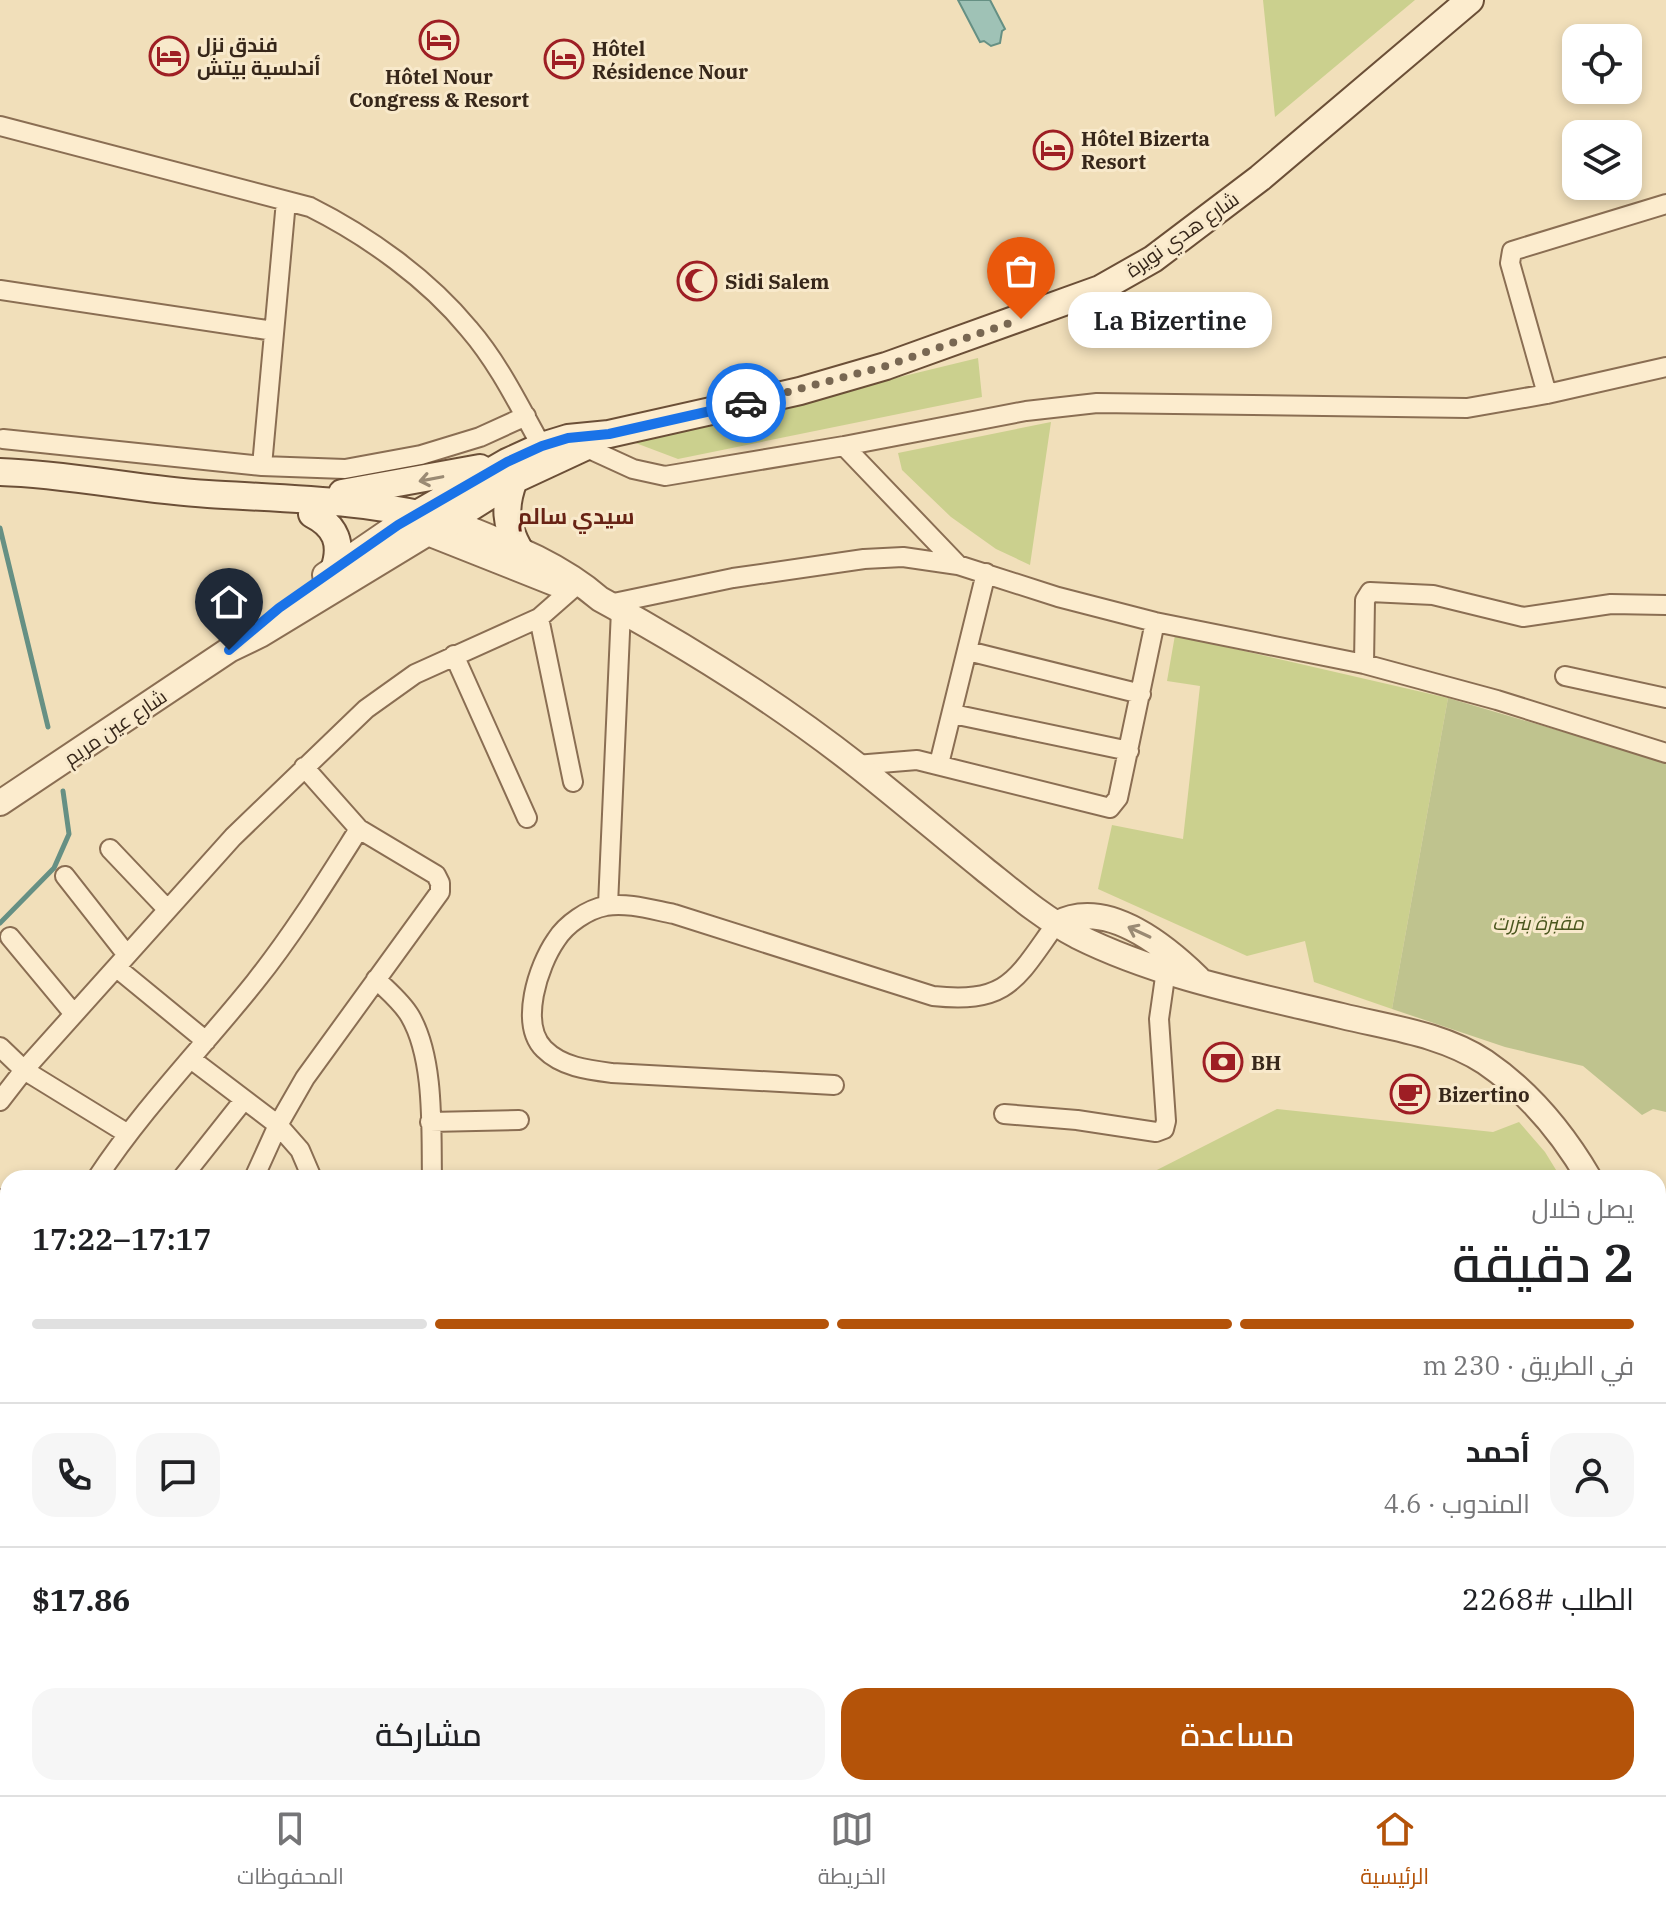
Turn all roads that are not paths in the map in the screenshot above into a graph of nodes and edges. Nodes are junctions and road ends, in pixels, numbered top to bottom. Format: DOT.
graph roads {
  1 [pos="1470,0"];
  2 [pos="0,126"];
  3 [pos="286,201"];
  4 [pos="1666,204"];
  5 [pos="0,290"];
  6 [pos="274,331"];
  7 [pos="1666,367"];
  8 [pos="1547,394"];
  9 [pos="526,416"];
  10 [pos="2,432"];
  11 [pos="609,434"];
  12 [pos="576,443"];
  13 [pos="844,446"];
  14 [pos="547,454"];
  15 [pos="262,466"];
  16 [pos="511,471"];
  17 [pos="4,472"];
  18 [pos="302,506"];
  19 [pos="452,522"];
  20 [pos="415,524"];
  21 [pos="519,549"];
  22 [pos="476,551"];
  23 [pos="958,565"];
  24 [pos="370,568"];
  25 [pos="334,570"];
  26 [pos="986,573"];
  27 [pos="576,586"];
  28 [pos="610,604"];
  29 [pos="1666,605"];
  30 [pos="539,618"];
  31 [pos="1155,622"];
  32 [pos="229,650"];
  33 [pos="968,651"];
  34 [pos="454,655"];
  35 [pos="1364,664"];
  36 [pos="1565,676"];
  37 [pos="1141,694"];
  38 [pos="1666,698"];
  39 [pos="953,714"];
  40 [pos="1129,751"];
  41 [pos="1666,753"];
  42 [pos="939,764"];
  43 [pos="856,765"];
  44 [pos="304,767"];
  45 [pos="573,782"];
  46 [pos="0,803"];
  47 [pos="527,818"];
  48 [pos="359,829"];
  49 [pos="110,849"];
  50 [pos="65,876"];
  51 [pos="608,905"];
  52 [pos="167,909"];
  53 [pos="1056,924"];
  54 [pos="10,937"];
  55 [pos="122,961"];
  56 [pos="1166,970"];
  57 [pos="376,979"];
  58 [pos="1200,980"];
  59 [pos="74,1014"];
  60 [pos="206,1041"];
  61 [pos="0,1047"];
  62 [pos="191,1059"];
  63 [pos="24,1070"];
  64 [pos="834,1085"];
  65 [pos="0,1101"];
  66 [pos="243,1101"];
  67 [pos="1004,1114"];
  68 [pos="519,1120"];
  69 [pos="430,1122"];
  70 [pos="278,1125"];
  71 [pos="128,1134"];
  72 [pos="104,1170"];
  73 [pos="188,1170"];
  74 [pos="258,1170"];
  75 [pos="309,1170"];
  76 [pos="432,1170"];
  77 [pos="1584,1170"];
  1 -- 11 [label="main road, شارع هدي نويرة"];
  2 -- 3 [label="street"];
  3 -- 6 [label="street"];
  3 -- 9 [label="street"];
  4 -- 8 [label="street"];
  5 -- 6 [label="street"];
  6 -- 15 [label="street"];
  7 -- 8 [label="street"];
  8 -- 13 [label="street"];
  9 -- 14 [label="street"];
  9 -- 15 [label="street"];
  10 -- 15 [label="street"];
  10 -- 17 [label="street"];
  11 -- 12 [label="main road, شارع عين مريم"];
  12 -- 13 [label="street"];
  12 -- 14 [label="main road, شارع عين مريم"];
  13 -- 23 [label="street"];
  14 -- 16 [label="main road, شارع عين مريم"];
  16 -- 18 [label="main road, one-way"];
  16 -- 19 [label="main road, شارع عين مريم"];
  16 -- 20 [label="main road, شارع عين مريم"];
  16 -- 21 [label="main road"];
  17 -- 18 [label="main road"];
  18 -- 20 [label="main road"];
  18 -- 25 [label="main road"];
  19 -- 20 [label="main road"];
  19 -- 21 [label="street"];
  20 -- 22 [label="street"];
  20 -- 24 [label="street, شارع عين مريم"];
  20 -- 25 [label="street, شارع عين مريم"];
  21 -- 27 [label="street"];
  22 -- 24 [label="street"];
  22 -- 27 [label="street"];
  23 -- 26 [label="street"];
  23 -- 28 [label="street"];
  24 -- 32 [label="street, شارع عين مريم"];
  25 -- 32 [label="street, شارع عين مريم"];
  26 -- 31 [label="street"];
  26 -- 33 [label="street"];
  27 -- 28 [label="street"];
  27 -- 30 [label="street"];
  28 -- 43 [label="street"];
  28 -- 51 [label="street"];
  29 -- 35 [label="street"];
  30 -- 34 [label="street"];
  30 -- 45 [label="street"];
  31 -- 35 [label="street"];
  31 -- 37 [label="street"];
  32 -- 46 [label="street, شارع عين مريم"];
  33 -- 37 [label="street"];
  33 -- 39 [label="street"];
  34 -- 44 [label="street"];
  34 -- 47 [label="street"];
  35 -- 41 [label="street"];
  36 -- 38 [label="street"];
  37 -- 40 [label="street"];
  39 -- 40 [label="street"];
  39 -- 42 [label="street"];
  40 -- 42 [label="street"];
  42 -- 43 [label="street"];
  43 -- 53 [label="street"];
  44 -- 48 [label="street"];
  44 -- 52 [label="street"];
  48 -- 57 [label="street"];
  48 -- 60 [label="street"];
  49 -- 52 [label="street"];
  50 -- 55 [label="street"];
  51 -- 53 [label="street"];
  51 -- 64 [label="street"];
  52 -- 55 [label="street"];
  53 -- 56 [label="street"];
  58 -- 53 [label="street, one-way"];
  54 -- 59 [label="street"];
  55 -- 59 [label="street"];
  55 -- 60 [label="street"];
  56 -- 58 [label="street"];
  56 -- 67 [label="street"];
  57 -- 69 [label="street"];
  57 -- 70 [label="street"];
  58 -- 77 [label="street"];
  59 -- 63 [label="street"];
  60 -- 62 [label="street"];
  61 -- 63 [label="street"];
  62 -- 66 [label="street"];
  62 -- 71 [label="street"];
  63 -- 65 [label="street"];
  63 -- 71 [label="street"];
  66 -- 70 [label="street"];
  66 -- 73 [label="street"];
  68 -- 69 [label="street"];
  69 -- 76 [label="street"];
  70 -- 74 [label="street"];
  70 -- 75 [label="street"];
  71 -- 72 [label="street"];
}
